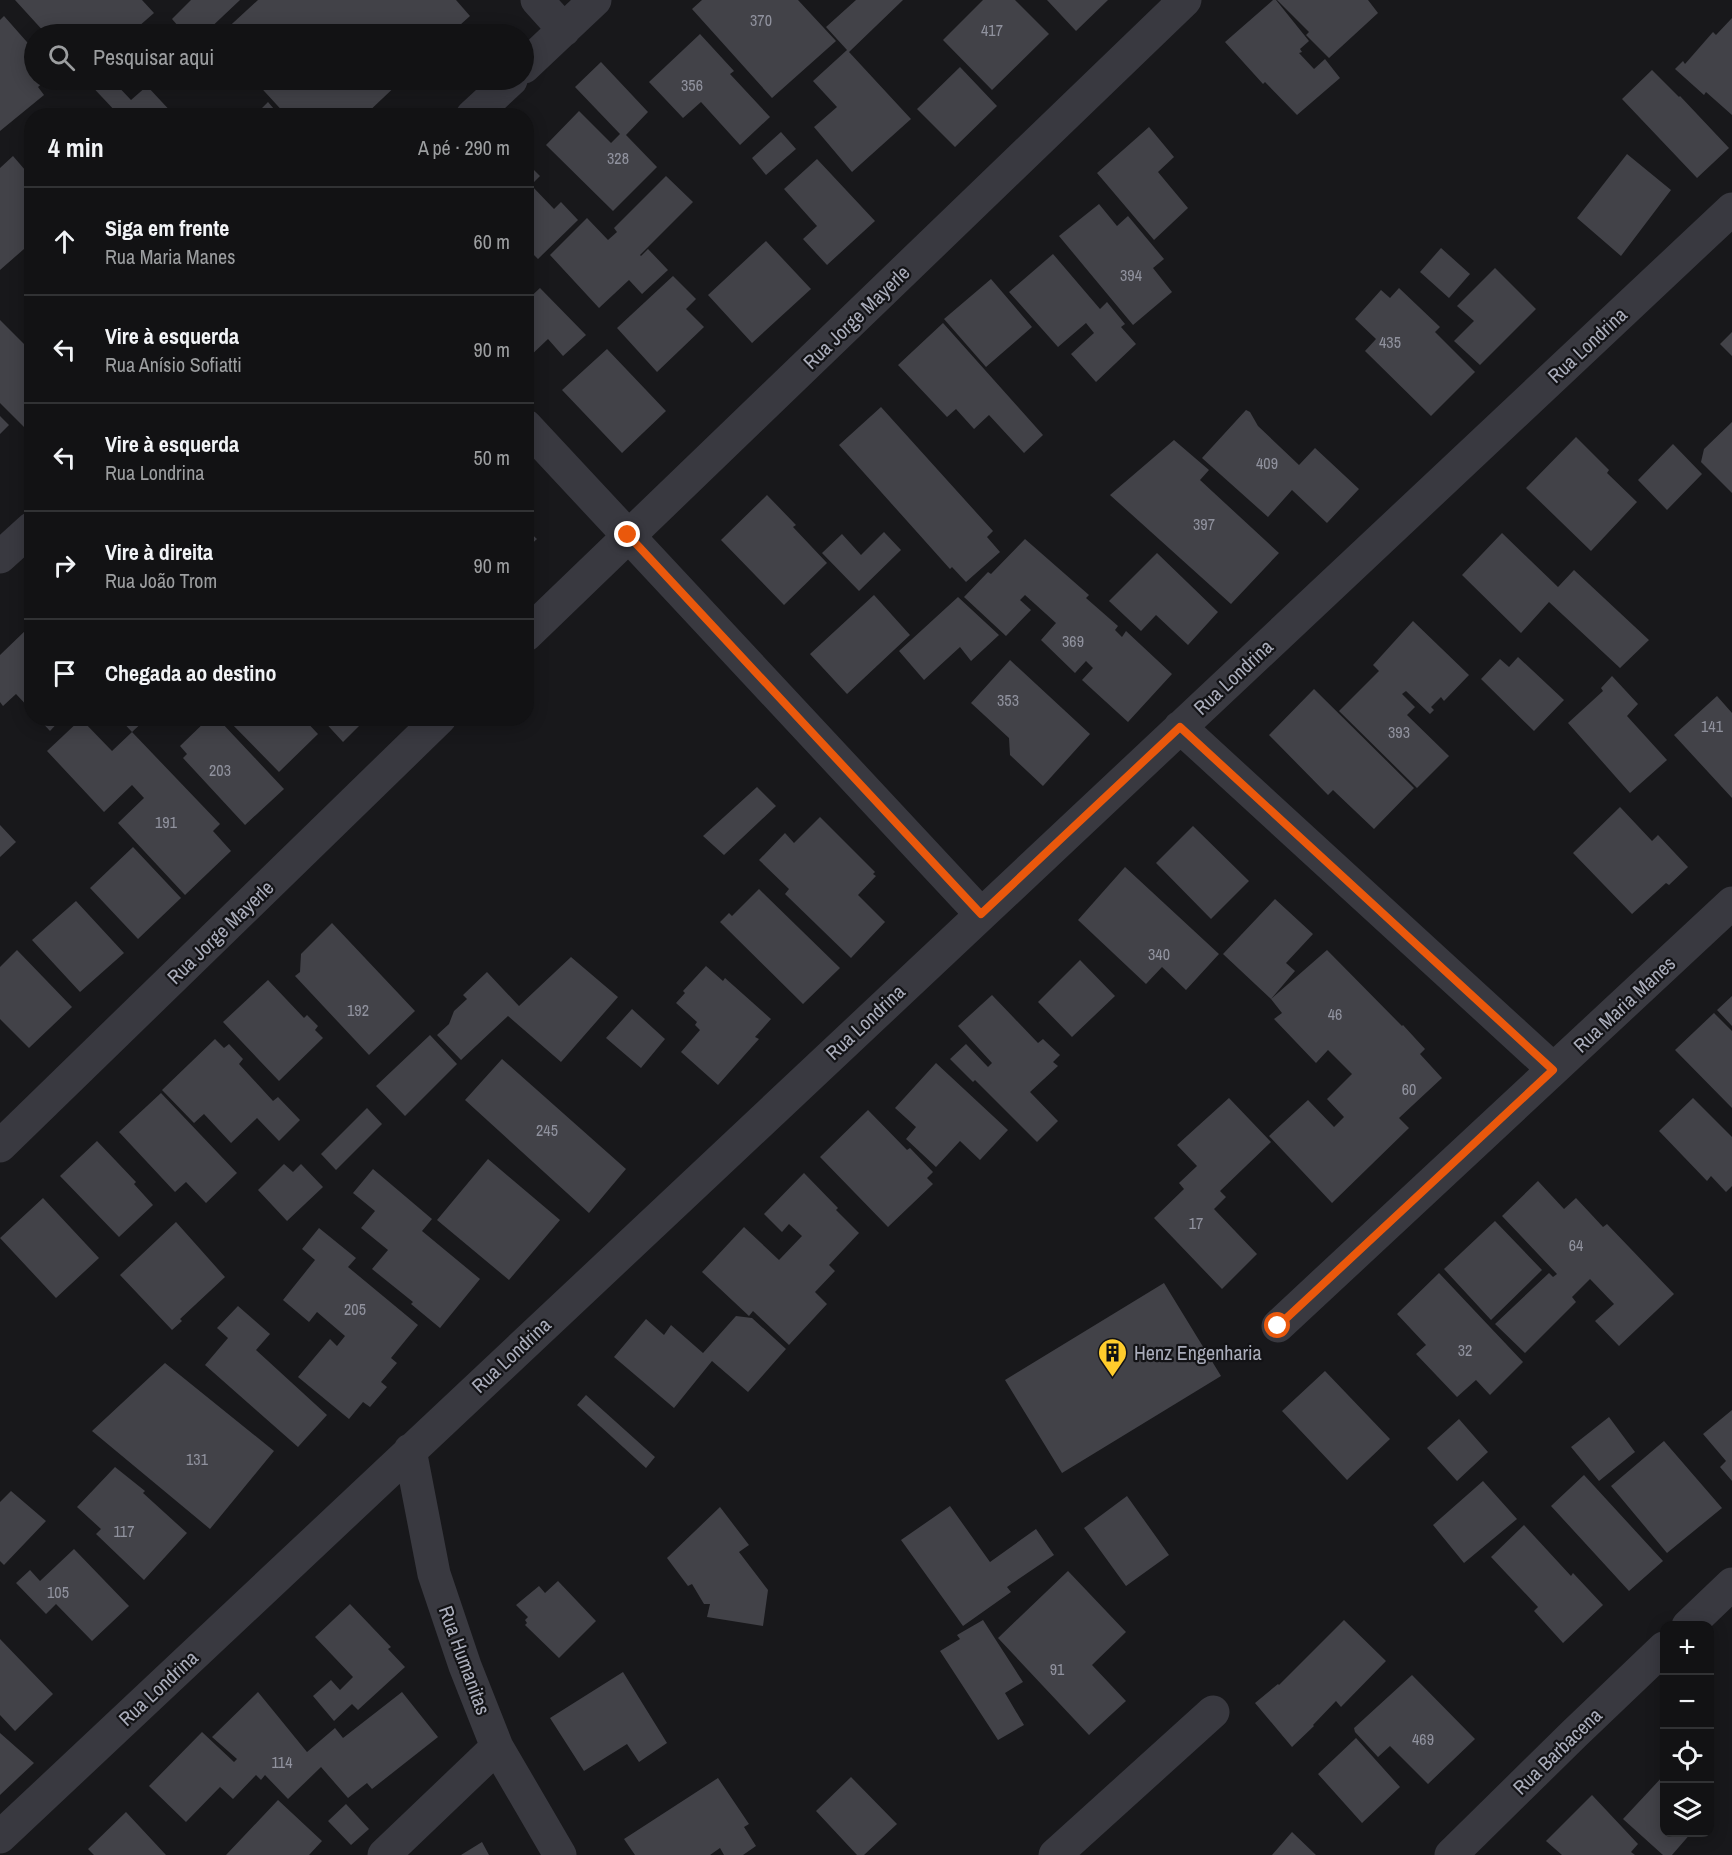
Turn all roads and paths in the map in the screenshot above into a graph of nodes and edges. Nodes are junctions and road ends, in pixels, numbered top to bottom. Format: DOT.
graph roads {
  1 [pos="537,0"];
  2 [pos="595,0"];
  3 [pos="1185,0"];
  4 [pos="564,30"];
  5 [pos="534,58"];
  6 [pos="500,90"];
  7 [pos="481,108"];
  8 [pos="1732,208"];
  9 [pos="534,435"];
  10 [pos="24,535"];
  11 [pos="628,535"];
  12 [pos="0,557"];
  13 [pos="534,626"];
  14 [pos="432,726"];
  15 [pos="1180,727"];
  16 [pos="1732,903"];
  17 [pos="981,914"];
  18 [pos="1553,1070"];
  19 [pos="0,1146"];
  20 [pos="1278,1326"];
  21 [pos="410,1450"];
  22 [pos="1732,1584"];
  23 [pos="1693,1621"];
  24 [pos="1660,1653"];
  25 [pos="1213,1712"];
  26 [pos="497,1747"];
  27 [pos="0,1837"];
  28 [pos="384,1855"];
  29 [pos="560,1855"];
  30 [pos="1055,1855"];
  31 [pos="1451,1855"];
  1 -- 4 [label="street"];
  2 -- 4 [label="street"];
  3 -- 11 [label="street, Rua Jorge Mayerle"];
  4 -- 5 [label="street"];
  6 -- 7 [label="street"];
  8 -- 15 [label="street, Rua Londrina"];
  9 -- 11 [label="street"];
  10 -- 12 [label="street"];
  11 -- 13 [label="street, Rua Jorge Mayerle"];
  11 -- 17 [label="street"];
  14 -- 19 [label="street, Rua Jorge Mayerle"];
  15 -- 17 [label="street, Rua Londrina"];
  15 -- 18 [label="street"];
  16 -- 18 [label="street, Rua Maria Manes"];
  17 -- 21 [label="street, Rua Londrina"];
  18 -- 20 [label="street, Rua Maria Manes"];
  21 -- 26 [label="street, Rua Humanitas"];
  21 -- 27 [label="street, Rua Londrina"];
  22 -- 23 [label="street"];
  24 -- 31 [label="street, Rua Barbacena"];
  25 -- 30 [label="street"];
  26 -- 28 [label="street"];
  26 -- 29 [label="street, Rua Humanitas"];
}
